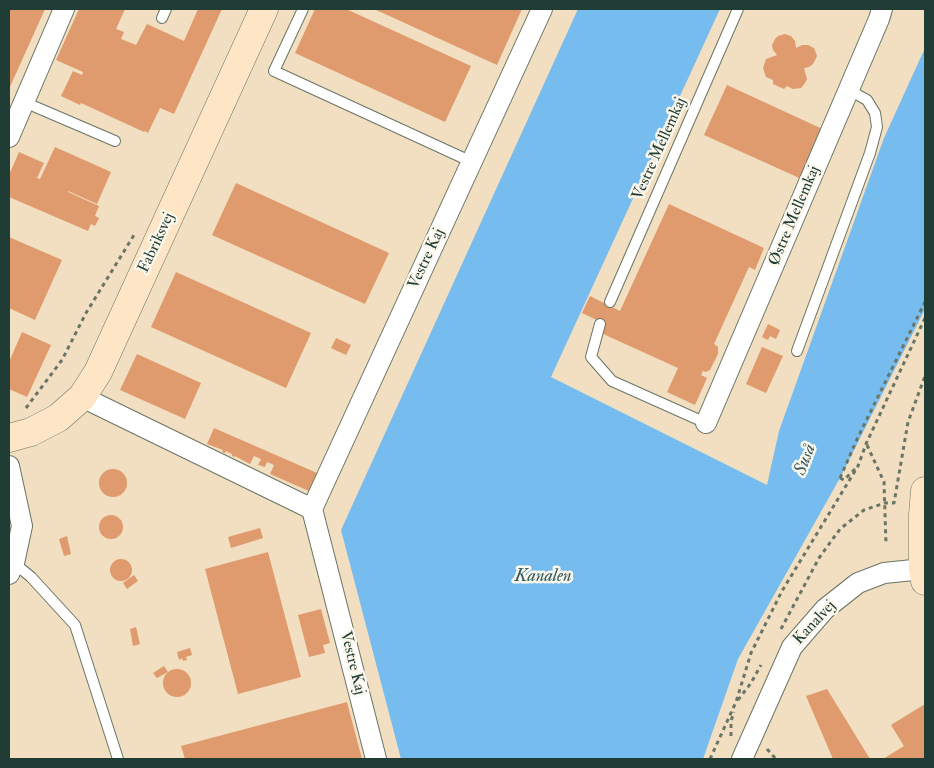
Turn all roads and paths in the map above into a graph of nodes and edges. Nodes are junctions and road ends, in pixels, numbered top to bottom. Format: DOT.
graph roads {
  1 [pos="64,9"];
  2 [pos="264,9"];
  3 [pos="303,9"];
  4 [pos="542,9"];
  5 [pos="738,9"];
  6 [pos="878,10"];
  7 [pos="849,90"];
  8 [pos="24,102"];
  9 [pos="9,137"];
  10 [pos="115,141"];
  11 [pos="472,162"];
  12 [pos="137,229"];
  13 [pos="610,302"];
  14 [pos="925,302"];
  15 [pos="925,318"];
  16 [pos="600,324"];
  17 [pos="797,351"];
  18 [pos="925,376"];
  19 [pos="82,397"];
  20 [pos="706,423"];
  21 [pos="15,427"];
  22 [pos="866,444"];
  23 [pos="9,466"];
  24 [pos="858,466"];
  25 [pos="925,491"];
  26 [pos="885,503"];
  27 [pos="312,509"];
  28 [pos="886,544"];
  29 [pos="11,569"];
  30 [pos="924,575"];
  31 [pos="778,633"];
  32 [pos="765,658"];
  33 [pos="736,702"];
  34 [pos="730,739"];
  35 [pos="118,759"];
  36 [pos="376,759"];
  37 [pos="710,759"];
  38 [pos="742,759"];
  1 -- 8 [label="street"];
  2 -- 19 [label="street, Fabriksvej"];
  3 -- 11 [label="lane"];
  4 -- 11 [label="street, Vestre Kaj"];
  5 -- 13 [label="lane, Vestre Mellemkaj"];
  6 -- 7 [label="street, Østre Mellemkaj"];
  7 -- 17 [label="lane"];
  7 -- 20 [label="street, Østre Mellemkaj"];
  8 -- 9 [label="street"];
  8 -- 10 [label="lane"];
  11 -- 27 [label="street, Vestre Kaj"];
  12 -- 21 [label="path"];
  14 -- 24 [label="path"];
  15 -- 22 [label="path"];
  16 -- 20 [label="lane"];
  18 -- 26 [label="path"];
  19 -- 21 [label="street, Fabriksvej"];
  19 -- 27 [label="street"];
  22 -- 24 [label="path"];
  22 -- 26 [label="path"];
  23 -- 29 [label="street"];
  24 -- 33 [label="path"];
  25 -- 30 [label="street"];
  26 -- 28 [label="path"];
  26 -- 31 [label="path"];
  27 -- 36 [label="street, Vestre Kaj"];
  29 -- 35 [label="lane"];
  30 -- 38 [label="street, Kanalvej"];
  32 -- 33 [label="path"];
  33 -- 34 [label="path"];
  33 -- 37 [label="path"];
}
